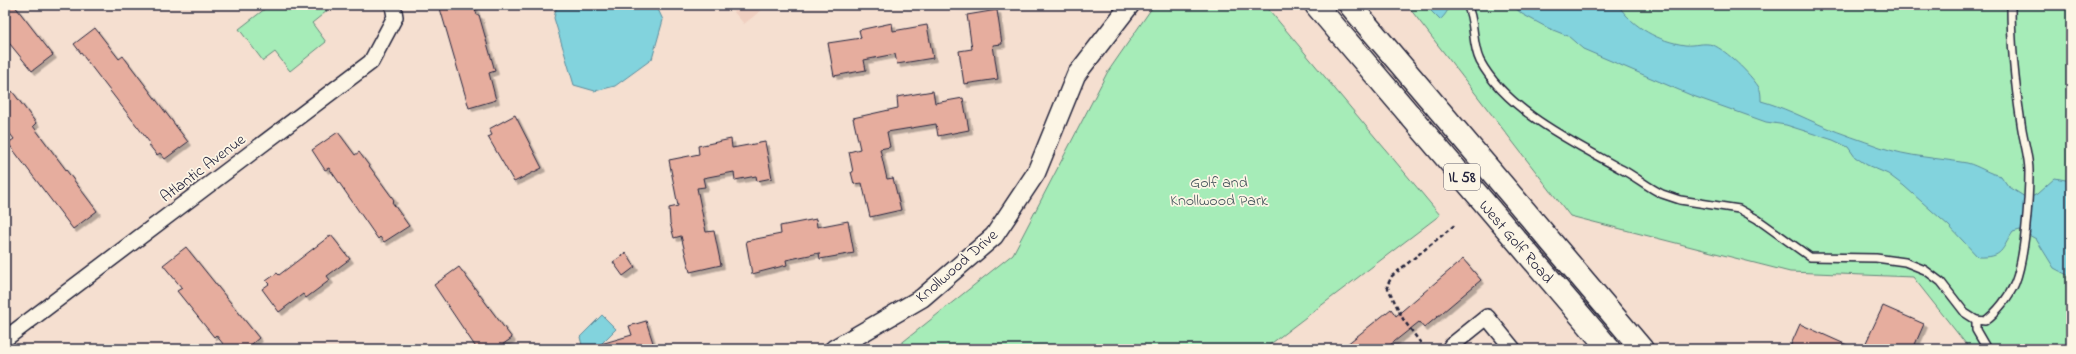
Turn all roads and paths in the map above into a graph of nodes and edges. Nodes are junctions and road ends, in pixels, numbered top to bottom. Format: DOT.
graph roads {
  1 [pos="393,5"];
  2 [pos="1130,5"];
  3 [pos="1316,5"];
  4 [pos="1350,5"];
  5 [pos="2011,5"];
  6 [pos="1468,6"];
  7 [pos="1456,224"];
  8 [pos="1976,320"];
  9 [pos="5,339"];
  10 [pos="834,349"];
  11 [pos="1425,349"];
  12 [pos="1454,349"];
  13 [pos="1513,349"];
  14 [pos="1609,349"];
  15 [pos="1642,349"];
  16 [pos="1987,349"];
  1 -- 9 [label="street, Atlantic Avenue"];
  2 -- 10 [label="street, Knollwood Drive"];
  3 -- 14 [label="main road, West Golf Road / IL 58"];
  4 -- 15 [label="main road, West Golf Road / IL 58"];
  5 -- 8 [label="lane"];
  6 -- 8 [label="lane"];
  7 -- 11 [label="path"];
  8 -- 16 [label="lane"];
  12 -- 13 [label="street"];
}
